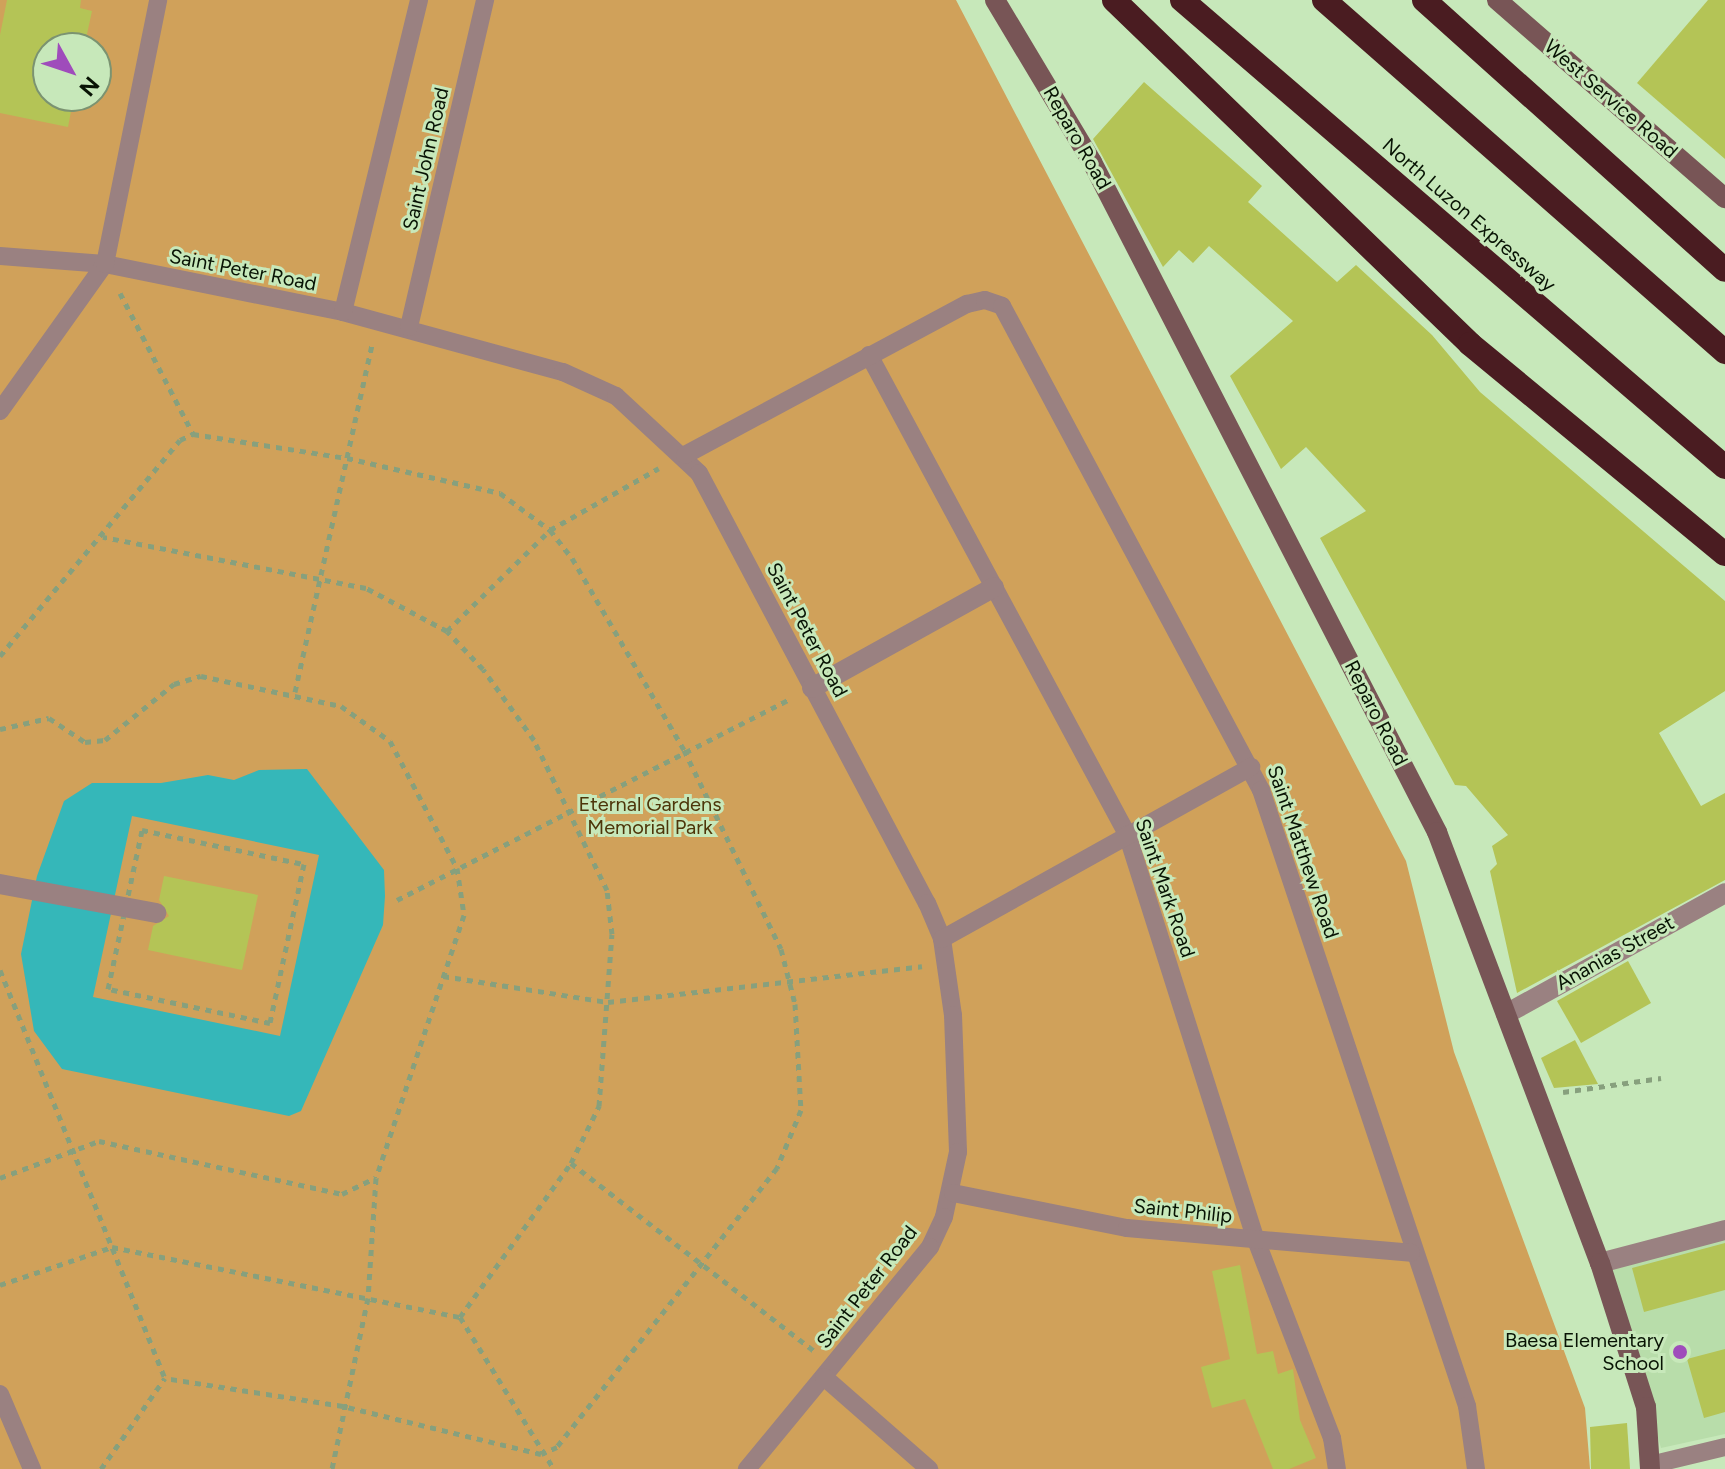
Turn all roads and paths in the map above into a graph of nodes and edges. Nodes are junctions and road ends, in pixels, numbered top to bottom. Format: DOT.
graph roads {
  1 [pos="158,0"];
  2 [pos="419,0"];
  3 [pos="485,0"];
  4 [pos="995,0"];
  5 [pos="1114,0"];
  6 [pos="1182,0"];
  7 [pos="1324,0"];
  8 [pos="1424,0"];
  9 [pos="1497,0"];
  10 [pos="1725,198"];
  11 [pos="0,256"];
  12 [pos="105,264"];
  13 [pos="1725,270"];
  14 [pos="343,312"];
  15 [pos="377,321"];
  16 [pos="409,327"];
  17 [pos="1725,352"];
  18 [pos="869,355"];
  19 [pos="0,411"];
  20 [pos="193,434"];
  21 [pos="685,455"];
  22 [pos="347,458"];
  23 [pos="1725,467"];
  24 [pos="550,530"];
  25 [pos="102,537"];
  26 [pos="1725,554"];
  27 [pos="324,578"];
  28 [pos="994,587"];
  29 [pos="447,631"];
  30 [pos="0,656"];
  31 [pos="812,688"];
  32 [pos="295,692"];
  33 [pos="0,729"];
  34 [pos="684,750"];
  35 [pos="1251,767"];
  36 [pos="571,808"];
  37 [pos="1127,834"];
  38 [pos="457,868"];
  39 [pos="0,884"];
  40 [pos="1725,893"];
  41 [pos="397,900"];
  42 [pos="120,907"];
  43 [pos="156,913"];
  44 [pos="942,939"];
  45 [pos="947,964"];
  46 [pos="0,970"];
  47 [pos="443,976"];
  48 [pos="789,978"];
  49 [pos="608,1002"];
  50 [pos="1506,1014"];
  51 [pos="1661,1078"];
  52 [pos="1534,1096"];
  53 [pos="70,1151"];
  54 [pos="571,1163"];
  55 [pos="0,1178"];
  56 [pos="376,1178"];
  57 [pos="953,1193"];
  58 [pos="1725,1230"];
  59 [pos="1256,1240"];
  60 [pos="112,1247"];
  61 [pos="1411,1253"];
  62 [pos="1600,1263"];
  63 [pos="704,1265"];
  64 [pos="0,1285"];
  65 [pos="368,1298"];
  66 [pos="460,1317"];
  67 [pos="824,1377"];
  68 [pos="165,1378"];
  69 [pos="0,1394"];
  70 [pos="343,1406"];
  71 [pos="1725,1447"];
  72 [pos="541,1454"];
  73 [pos="1650,1467"];
  74 [pos="32,1469"];
  75 [pos="101,1469"];
  76 [pos="332,1469"];
  77 [pos="554,1469"];
  78 [pos="747,1469"];
  79 [pos="929,1469"];
  80 [pos="1337,1469"];
  81 [pos="1476,1469"];
  1 -- 12 [label="lane"];
  2 -- 14 [label="lane"];
  3 -- 16 [label="lane, Saint John Road"];
  4 -- 50 [label="street, Reparo Road"];
  5 -- 26 [label="highway"];
  6 -- 23 [label="highway, North Luzon Expressway"];
  7 -- 17 [label="highway"];
  8 -- 13 [label="highway"];
  9 -- 10 [label="street, West Service Road"];
  11 -- 12 [label="lane, Saint Peter Road"];
  12 -- 14 [label="lane, Saint Peter Road"];
  12 -- 19 [label="lane"];
  12 -- 20 [label="path"];
  14 -- 15 [label="lane, Saint Peter Road"];
  15 -- 16 [label="lane, Saint Peter Road"];
  15 -- 22 [label="path"];
  16 -- 21 [label="lane, Saint Peter Road"];
  18 -- 21 [label="lane"];
  18 -- 28 [label="lane, Saint Mark Road"];
  18 -- 35 [label="lane, Saint Matthew Road"];
  20 -- 22 [label="path"];
  20 -- 25 [label="path"];
  21 -- 24 [label="path"];
  21 -- 31 [label="lane, Saint Peter Road"];
  22 -- 24 [label="path"];
  22 -- 27 [label="path"];
  24 -- 29 [label="path"];
  24 -- 34 [label="path"];
  25 -- 27 [label="path"];
  25 -- 30 [label="path"];
  27 -- 29 [label="path"];
  27 -- 32 [label="path"];
  28 -- 31 [label="street"];
  28 -- 37 [label="lane, Saint Mark Road"];
  29 -- 36 [label="path"];
  31 -- 34 [label="path"];
  31 -- 44 [label="lane, Saint Peter Road"];
  32 -- 33 [label="path"];
  32 -- 38 [label="path"];
  34 -- 36 [label="path"];
  34 -- 48 [label="path"];
  35 -- 37 [label="lane"];
  35 -- 61 [label="lane, Saint Matthew Road"];
  36 -- 38 [label="path"];
  36 -- 49 [label="path"];
  37 -- 44 [label="lane"];
  37 -- 59 [label="lane, Saint Mark Road"];
  38 -- 41 [label="path"];
  38 -- 47 [label="path"];
  39 -- 42 [label="street"];
  40 -- 50 [label="street, Ananias Street"];
  42 -- 42 [label="path"];
  42 -- 43 [label="street"];
  44 -- 45 [label="lane, Saint Peter Road"];
  45 -- 48 [label="path"];
  45 -- 57 [label="lane, Saint Peter Road"];
  46 -- 53 [label="path"];
  47 -- 49 [label="path"];
  47 -- 56 [label="path"];
  48 -- 49 [label="path"];
  48 -- 63 [label="path"];
  49 -- 54 [label="path"];
  50 -- 52 [label="street, Reparo Road"];
  51 -- 52 [label="path"];
  52 -- 62 [label="street, Reparo Road"];
  53 -- 55 [label="path"];
  53 -- 56 [label="path"];
  53 -- 60 [label="path"];
  54 -- 63 [label="path"];
  54 -- 66 [label="path"];
  56 -- 65 [label="path"];
  57 -- 59 [label="lane, Saint Philip"];
  57 -- 67 [label="lane, Saint Peter Road"];
  58 -- 62 [label="street"];
  59 -- 61 [label="lane, Saint Philip"];
  59 -- 80 [label="lane, Saint Mark Road"];
  60 -- 64 [label="path"];
  60 -- 65 [label="path"];
  60 -- 68 [label="path"];
  61 -- 81 [label="lane, Saint Matthew Road"];
  62 -- 73 [label="street, Reparo Road"];
  63 -- 67 [label="path"];
  63 -- 72 [label="path"];
  65 -- 66 [label="path"];
  65 -- 70 [label="path"];
  66 -- 72 [label="path"];
  67 -- 78 [label="lane, Saint Peter Road"];
  67 -- 79 [label="lane"];
  68 -- 70 [label="path"];
  68 -- 75 [label="path"];
  69 -- 74 [label="lane"];
  70 -- 72 [label="path"];
  70 -- 76 [label="path"];
  71 -- 73 [label="lane"];
  72 -- 77 [label="path"];
}
